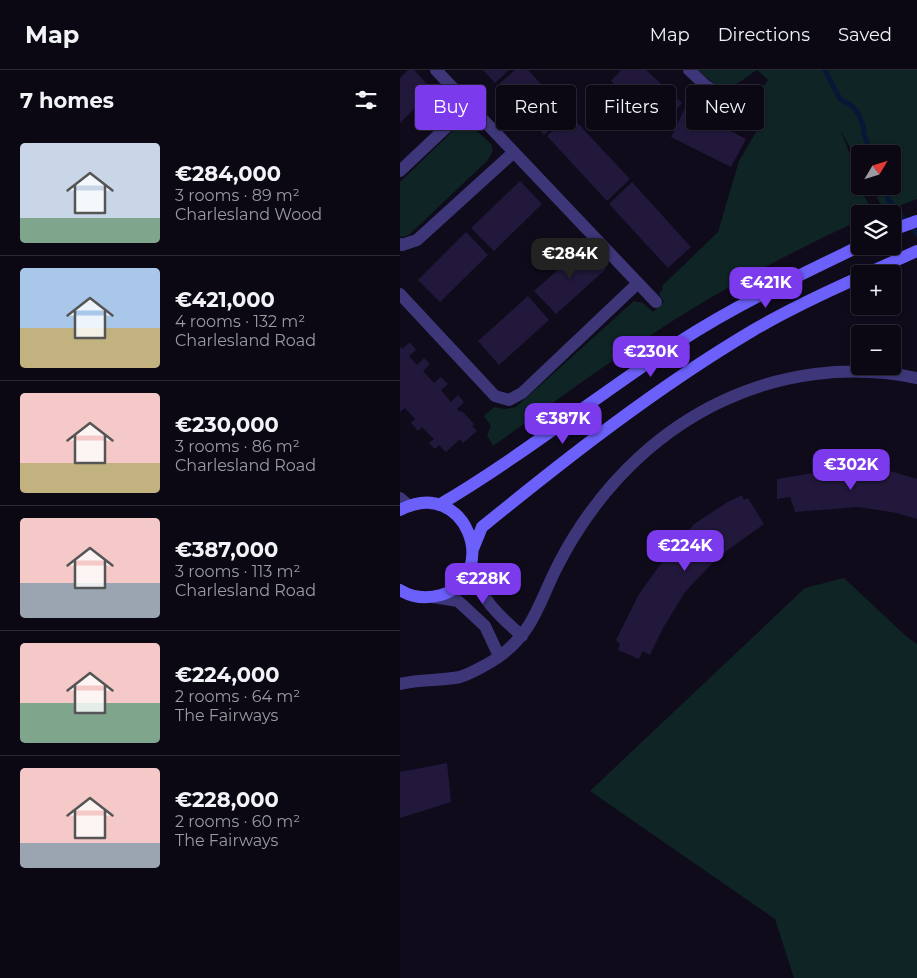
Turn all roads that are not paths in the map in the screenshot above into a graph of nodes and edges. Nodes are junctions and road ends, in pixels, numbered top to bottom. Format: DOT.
graph roads {
  1 [pos="436,70"];
  2 [pos="689,70"];
  3 [pos="450,85"];
  4 [pos="705,85"];
  5 [pos="486,123"];
  6 [pos="444,130"];
  7 [pos="514,152"];
  8 [pos="400,171"];
  9 [pos="917,220"];
  10 [pos="901,226"];
  11 [pos="400,244"];
  12 [pos="851,250"];
  13 [pos="913,253"];
  14 [pos="886,265"];
  15 [pos="638,282"];
  16 [pos="851,282"];
  17 [pos="400,294"];
  18 [pos="656,302"];
  19 [pos="917,378"];
  20 [pos="403,505"];
  21 [pos="440,505"];
  22 [pos="472,549"];
  23 [pos="470,567"];
  24 [pos="406,593"];
  25 [pos="433,597"];
  26 [pos="400,602"];
  27 [pos="522,636"];
  28 [pos="499,656"];
  29 [pos="400,684"];
  1 -- 3 [label="street"];
  2 -- 4 [label="street"];
  5 -- 7 [label="street"];
  6 -- 8 [label="street"];
  7 -- 11 [label="street"];
  7 -- 15 [label="street"];
  9 -- 10 [label="main road"];
  12 -- 21 [label="main road"];
  13 -- 14 [label="main road"];
  15 -- 17 [label="street"];
  15 -- 18 [label="street"];
  16 -- 22 [label="main road"];
  19 -- 27 [label="street"];
  20 -- 21 [label="main road"];
  21 -- 22 [label="main road"];
  22 -- 23 [label="main road"];
  23 -- 25 [label="main road"];
  23 -- 27 [label="street"];
  24 -- 25 [label="main road"];
  24 -- 26 [label="main road"];
  25 -- 28 [label="street"];
  27 -- 28 [label="street"];
  28 -- 29 [label="street"];
}
